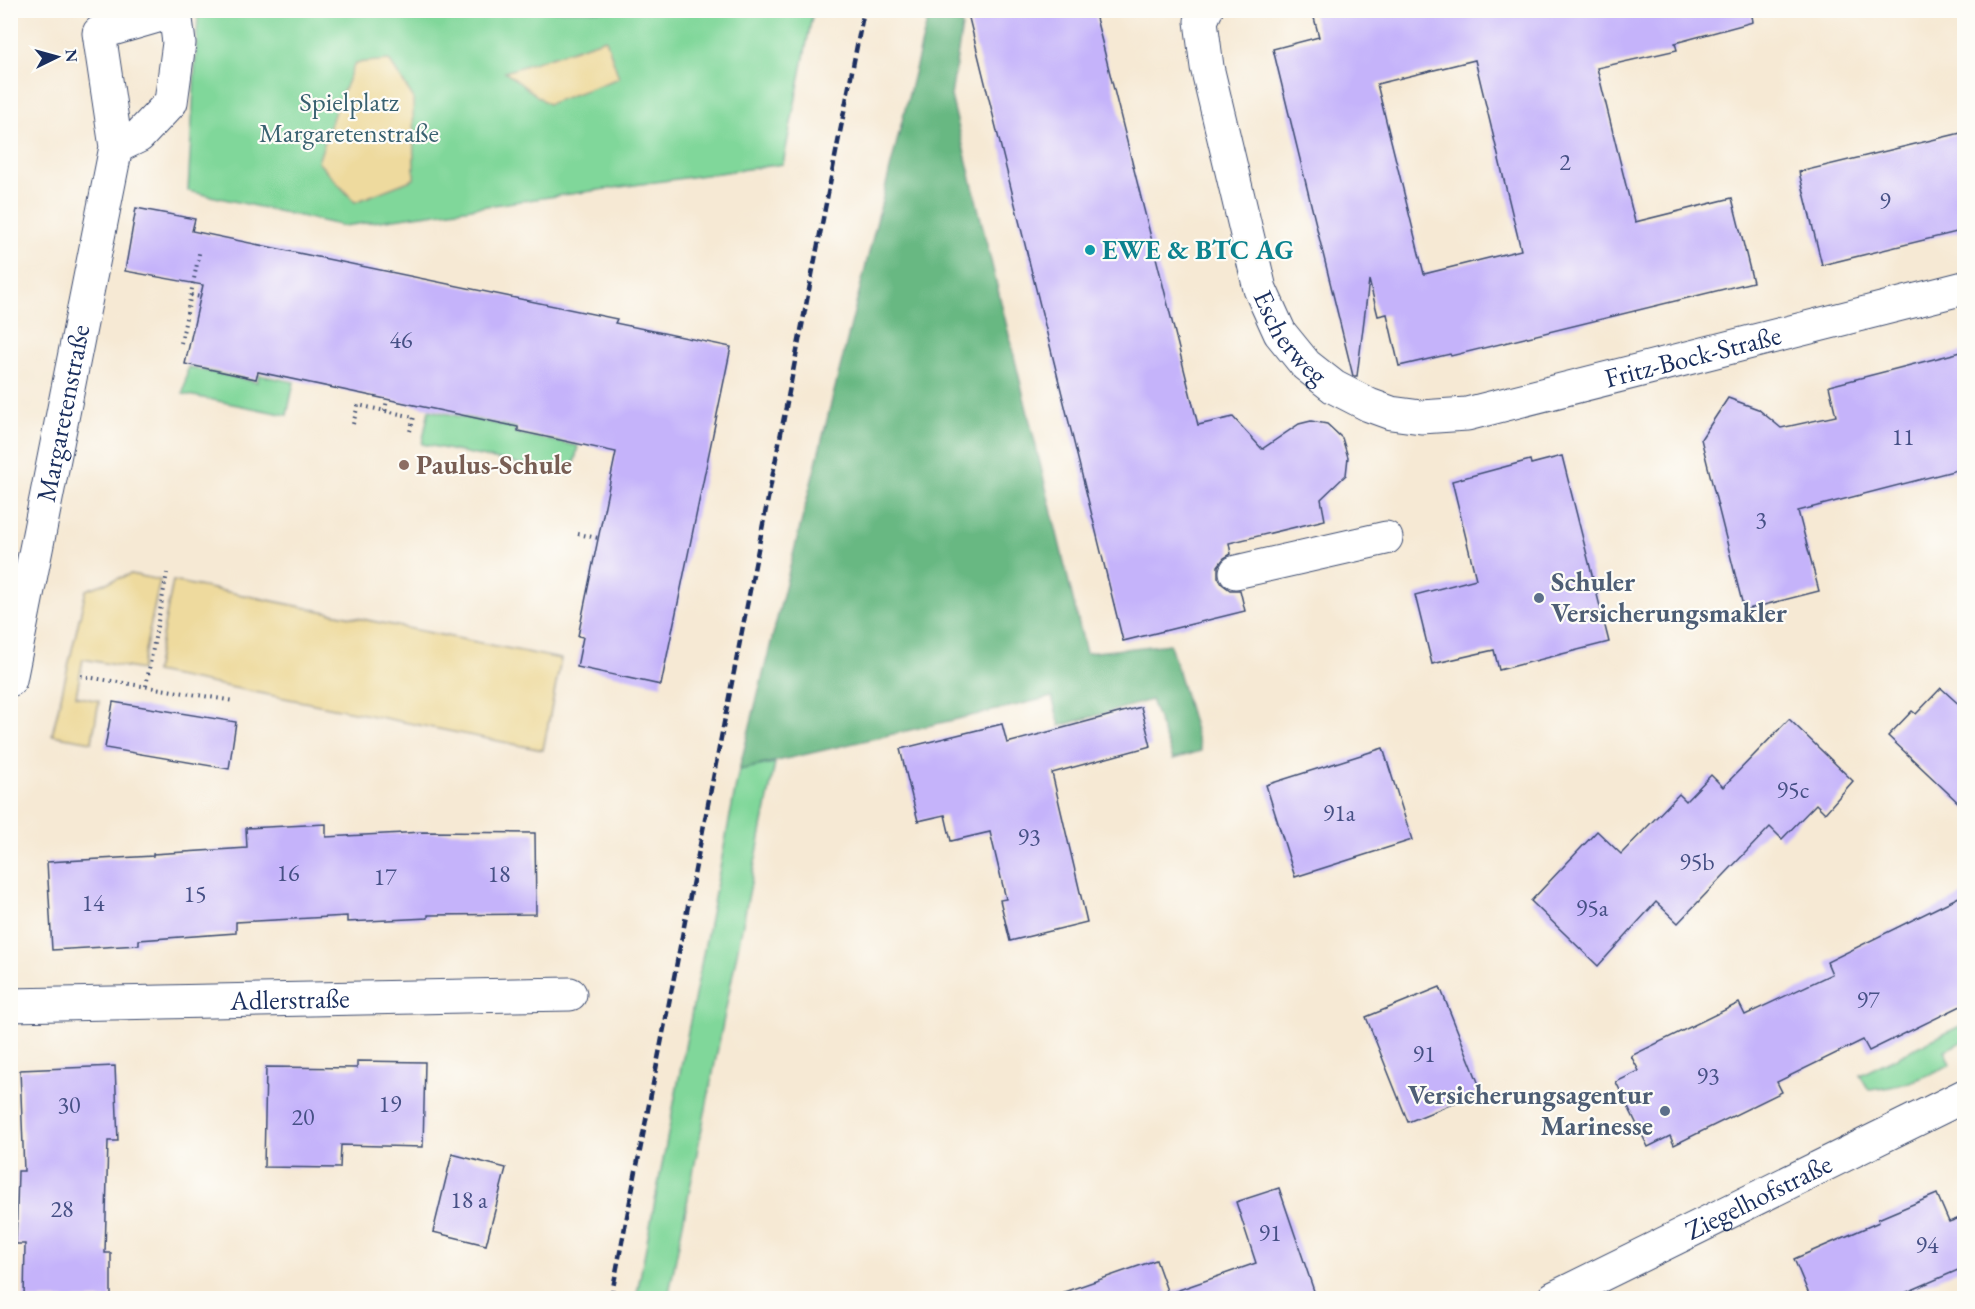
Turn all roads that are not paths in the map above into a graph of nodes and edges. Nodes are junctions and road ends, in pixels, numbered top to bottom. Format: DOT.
graph roads {
  1 [pos="1206,10"];
  2 [pos="92,22"];
  3 [pos="116,147"];
  4 [pos="1965,288"];
  5 [pos="1421,417"];
  6 [pos="1386,538"];
  7 [pos="1236,572"];
  8 [pos="10,680"];
  9 [pos="570,994"];
  10 [pos="10,1005"];
  11 [pos="1965,1096"];
  12 [pos="1554,1299"];
  1 -- 5 [label="street, Escherweg"];
  2 -- 3 [label="street, Margaretenstraße"];
  2 -- 3 [label="street, Margaretenstraße"];
  3 -- 8 [label="street, Margaretenstraße"];
  4 -- 5 [label="street, Fritz-Bock-Straße"];
  6 -- 7 [label="street"];
  9 -- 10 [label="street, Adlerstraße"];
  11 -- 12 [label="street, Ziegelhofstraße"];
}
